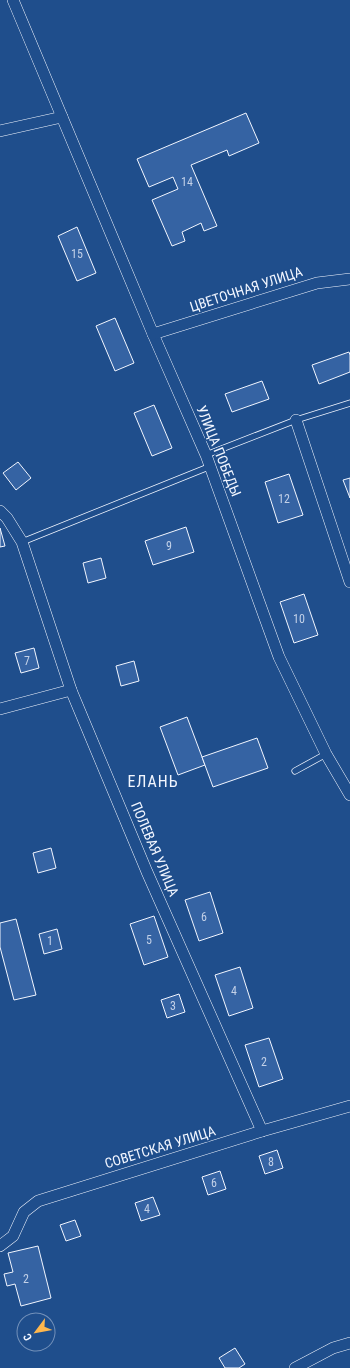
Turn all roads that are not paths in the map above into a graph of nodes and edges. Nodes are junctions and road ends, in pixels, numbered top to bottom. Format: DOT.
graph roads {
  1 [pos="13,0"];
  2 [pos="62,117"];
  3 [pos="0,131"];
  4 [pos="350,279"];
  5 [pos="153,334"];
  6 [pos="350,403"];
  7 [pos="296,420"];
  8 [pos="206,455"];
  9 [pos="211,466"];
  10 [pos="0,511"];
  11 [pos="22,542"];
  12 [pos="350,582"];
  13 [pos="71,690"];
  14 [pos="0,710"];
  15 [pos="326,754"];
  16 [pos="295,771"];
  17 [pos="350,795"];
  18 [pos="350,1106"];
  19 [pos="262,1131"];
  20 [pos="0,1246"];
  21 [pos="350,1343"];
  22 [pos="295,1368"];
  1 -- 2 [label="street, УЛИЦА ПОБЕДЫ"];
  2 -- 3 [label="street"];
  2 -- 5 [label="street, УЛИЦА ПОБЕДЫ"];
  4 -- 5 [label="street, ЦВЕТОЧНАЯ УЛИЦА"];
  5 -- 8 [label="street, УЛИЦА ПОБЕДЫ"];
  6 -- 7 [label="lane"];
  7 -- 8 [label="lane"];
  7 -- 12 [label="street"];
  8 -- 9 [label="street, УЛИЦА ПОБЕДЫ"];
  9 -- 11 [label="lane"];
  9 -- 15 [label="street, УЛИЦА ПОБЕДЫ"];
  10 -- 11 [label="street, ПОЛЕВАЯ УЛИЦА"];
  11 -- 13 [label="street, ПОЛЕВАЯ УЛИЦА"];
  13 -- 14 [label="street"];
  13 -- 19 [label="street, ПОЛЕВАЯ УЛИЦА"];
  15 -- 16 [label="lane"];
  15 -- 17 [label="street, УЛИЦА ПОБЕДЫ"];
  18 -- 19 [label="street, СОВЕТСКАЯ УЛИЦА"];
  19 -- 20 [label="street, СОВЕТСКАЯ УЛИЦА"];
  21 -- 22 [label="street"];
}
